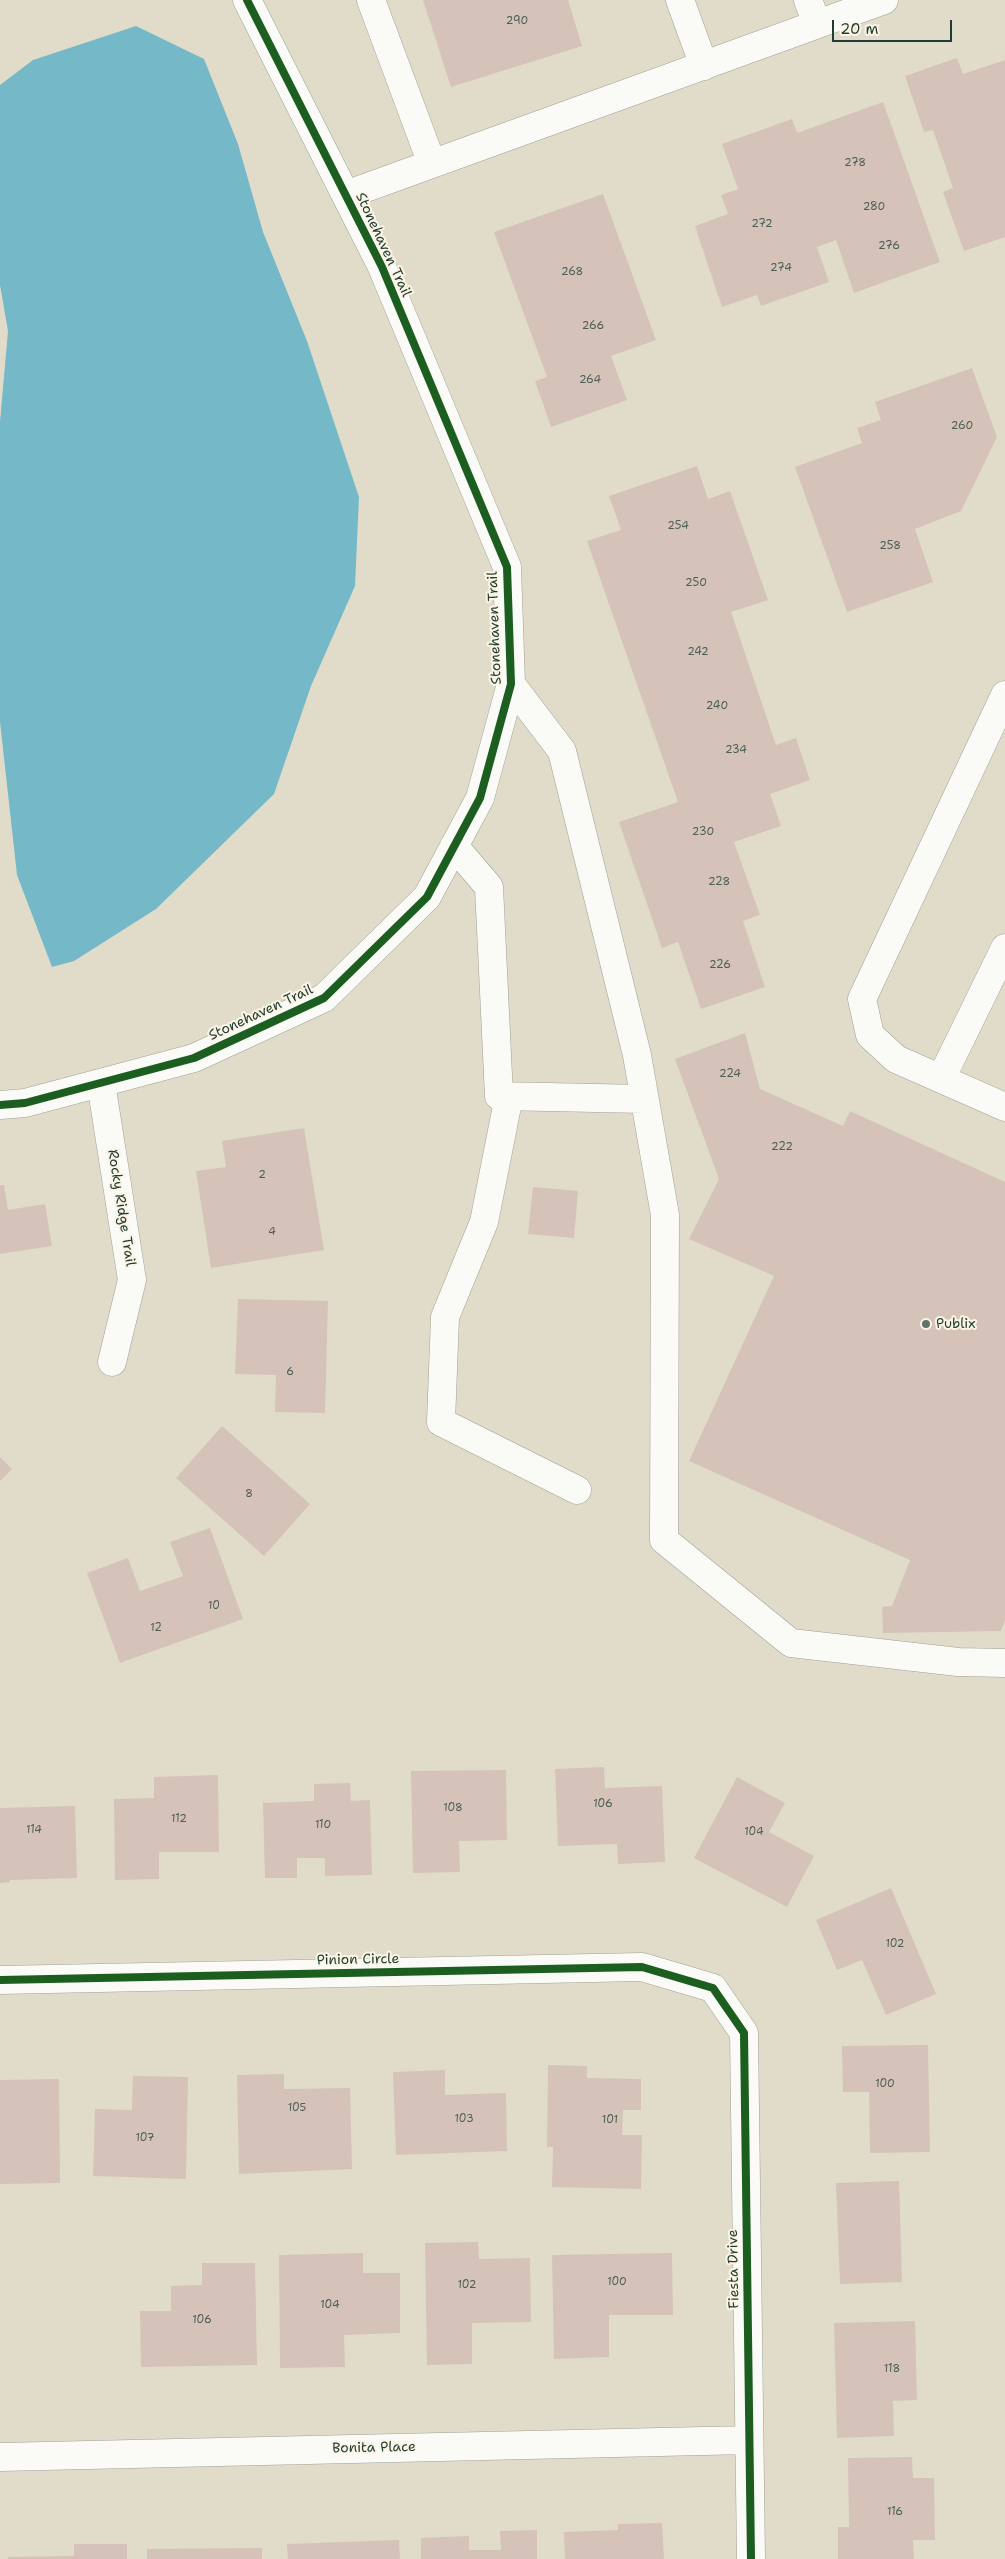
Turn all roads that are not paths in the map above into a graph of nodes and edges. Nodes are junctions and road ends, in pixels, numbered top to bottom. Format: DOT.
graph roads {
  1 [pos="247,0"];
  2 [pos="371,0"];
  3 [pos="680,0"];
  4 [pos="884,0"];
  5 [pos="812,12"];
  6 [pos="704,66"];
  7 [pos="432,164"];
  8 [pos="346,195"];
  9 [pos="511,684"];
  10 [pos="1005,695"];
  11 [pos="454,846"];
  12 [pos="1005,948"];
  13 [pos="941,1079"];
  14 [pos="101,1083"];
  15 [pos="508,1096"];
  16 [pos="644,1099"];
  17 [pos="0,1105"];
  18 [pos="1005,1107"];
  19 [pos="112,1362"];
  20 [pos="577,1490"];
  21 [pos="1005,1664"];
  22 [pos="0,1980"];
  23 [pos="713,1988"];
  24 [pos="748,2440"];
  25 [pos="0,2457"];
  26 [pos="751,2559"];
  1 -- 8 [label="street, Stonehaven Trail"];
  2 -- 7 [label="street"];
  3 -- 6 [label="street"];
  4 -- 5 [label="street"];
  5 -- 6 [label="street"];
  6 -- 7 [label="street"];
  7 -- 8 [label="street"];
  8 -- 9 [label="street, Stonehaven Trail"];
  9 -- 11 [label="street, Stonehaven Trail"];
  9 -- 16 [label="street"];
  10 -- 13 [label="street"];
  11 -- 14 [label="street, Stonehaven Trail"];
  11 -- 15 [label="street"];
  12 -- 13 [label="street"];
  13 -- 18 [label="street"];
  14 -- 17 [label="street, Stonehaven Trail"];
  14 -- 19 [label="street, Rocky Ridge Trail"];
  15 -- 16 [label="street"];
  15 -- 20 [label="street"];
  16 -- 21 [label="street"];
  22 -- 23 [label="street, Pinion Circle"];
  23 -- 24 [label="street, Fiesta Drive"];
  24 -- 25 [label="street, Bonita Place"];
  24 -- 26 [label="street, Fiesta Drive"];
}
